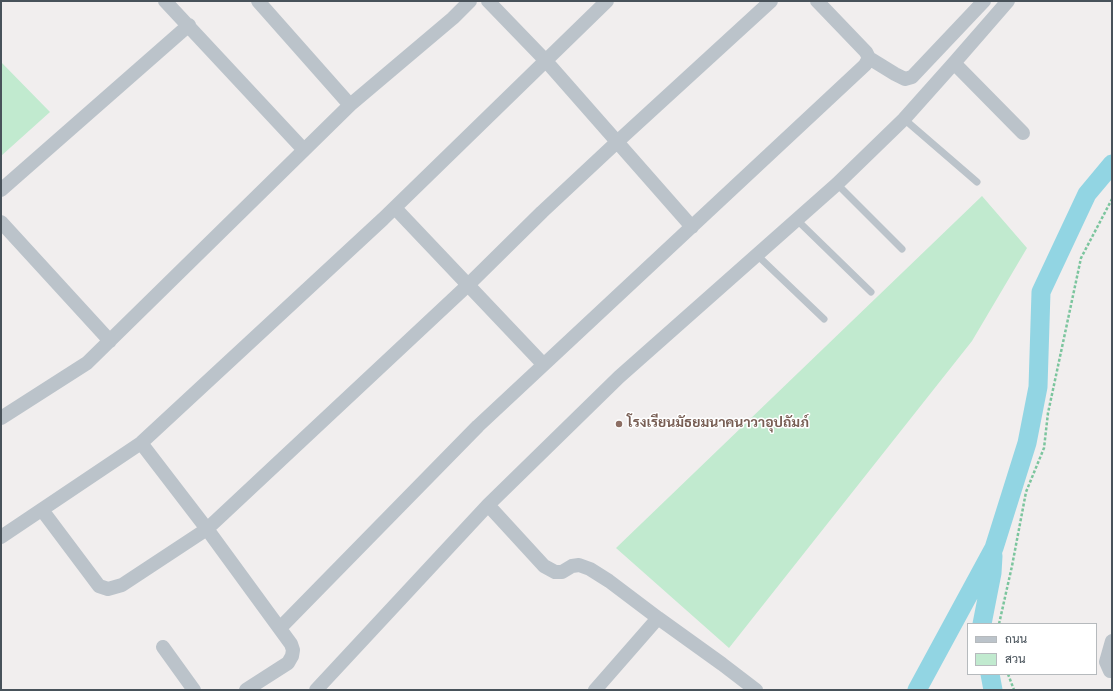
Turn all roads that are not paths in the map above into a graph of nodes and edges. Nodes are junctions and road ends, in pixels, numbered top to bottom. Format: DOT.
graph roads {
  1 [pos="166,1"];
  2 [pos="258,1"];
  3 [pos="470,1"];
  4 [pos="488,1"];
  5 [pos="607,1"];
  6 [pos="771,1"];
  7 [pos="984,1"];
  8 [pos="1008,1"];
  9 [pos="819,2"];
  10 [pos="189,25"];
  11 [pos="869,58"];
  12 [pos="546,61"];
  13 [pos="954,63"];
  14 [pos="350,105"];
  15 [pos="904,118"];
  16 [pos="1023,133"];
  17 [pos="617,142"];
  18 [pos="304,150"];
  19 [pos="977,182"];
  20 [pos="837,184"];
  21 [pos="1,190"];
  22 [pos="395,208"];
  23 [pos="797,220"];
  24 [pos="1,222"];
  25 [pos="692,227"];
  26 [pos="902,248"];
  27 [pos="757,255"];
  28 [pos="468,285"];
  29 [pos="871,292"];
  30 [pos="824,319"];
  31 [pos="110,341"];
  32 [pos="543,364"];
  33 [pos="1,418"];
  34 [pos="141,443"];
  35 [pos="488,505"];
  36 [pos="42,510"];
  37 [pos="207,529"];
  38 [pos="1,537"];
  39 [pos="658,618"];
  40 [pos="280,628"];
  41 [pos="1112,641"];
  42 [pos="163,647"];
  43 [pos="1112,671"];
  44 [pos="194,690"];
  45 [pos="246,690"];
  46 [pos="316,690"];
  47 [pos="595,690"];
  48 [pos="756,690"];
  1 -- 10 [label="street"];
  2 -- 14 [label="street"];
  3 -- 14 [label="street"];
  4 -- 12 [label="street"];
  5 -- 12 [label="street"];
  6 -- 17 [label="street"];
  7 -- 11 [label="street"];
  8 -- 13 [label="street"];
  9 -- 11 [label="street"];
  10 -- 18 [label="street"];
  10 -- 21 [label="street"];
  11 -- 25 [label="street"];
  12 -- 17 [label="street"];
  12 -- 22 [label="street"];
  13 -- 15 [label="street"];
  13 -- 16 [label="street"];
  14 -- 18 [label="street"];
  15 -- 19 [label="lane"];
  15 -- 20 [label="street"];
  17 -- 25 [label="street"];
  17 -- 28 [label="street"];
  18 -- 31 [label="street"];
  20 -- 23 [label="street"];
  20 -- 26 [label="lane"];
  22 -- 28 [label="street"];
  22 -- 34 [label="street"];
  23 -- 27 [label="street"];
  23 -- 29 [label="lane"];
  24 -- 31 [label="street"];
  25 -- 32 [label="street"];
  27 -- 30 [label="lane"];
  27 -- 35 [label="street"];
  28 -- 32 [label="street"];
  28 -- 37 [label="street"];
  31 -- 33 [label="street"];
  32 -- 40 [label="street"];
  34 -- 36 [label="street"];
  34 -- 37 [label="street"];
  35 -- 39 [label="street"];
  35 -- 46 [label="street"];
  36 -- 37 [label="street"];
  36 -- 38 [label="street"];
  37 -- 40 [label="street"];
  39 -- 47 [label="street"];
  39 -- 48 [label="street"];
  40 -- 45 [label="street"];
  41 -- 43 [label="street"];
  42 -- 44 [label="street"];
}
